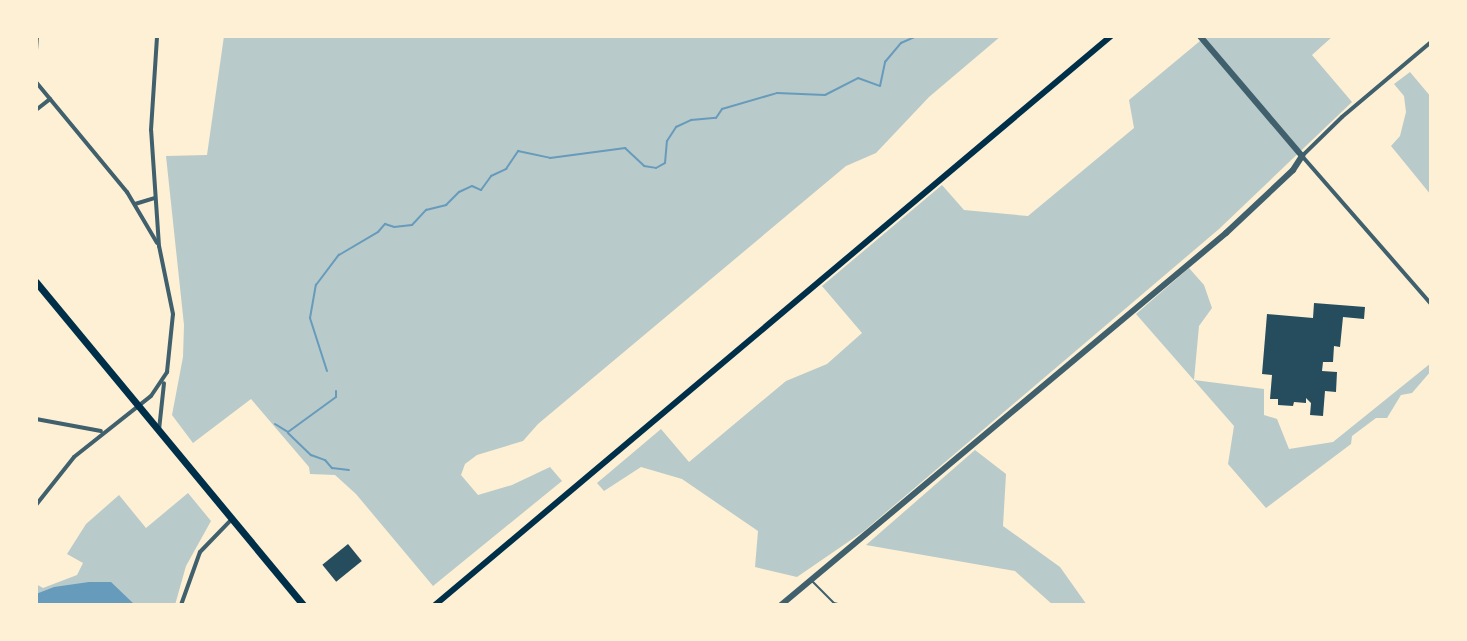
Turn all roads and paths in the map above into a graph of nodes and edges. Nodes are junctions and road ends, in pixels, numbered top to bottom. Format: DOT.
graph roads {
  1 [pos="37,36"];
  2 [pos="157,36"];
  3 [pos="1111,36"];
  4 [pos="1200,36"];
  5 [pos="1431,42"];
  6 [pos="36,50"];
  7 [pos="36,82"];
  8 [pos="50,99"];
  9 [pos="36,110"];
  10 [pos="1302,156"];
  11 [pos="155,198"];
  12 [pos="135,204"];
  13 [pos="159,246"];
  14 [pos="36,282"];
  15 [pos="1431,304"];
  16 [pos="164,381"];
  17 [pos="138,405"];
  18 [pos="36,419"];
  19 [pos="103,430"];
  20 [pos="159,431"];
  21 [pos="36,505"];
  22 [pos="233,518"];
  23 [pos="811,580"];
  24 [pos="181,605"];
  25 [pos="303,605"];
  26 [pos="435,605"];
  27 [pos="781,605"];
  28 [pos="842,605"];
  1 -- 6 [label="street"];
  2 -- 11 [label="street"];
  3 -- 26 [label="main road"];
  4 -- 10 [label="street"];
  5 -- 10 [label="street"];
  7 -- 8 [label="street"];
  8 -- 9 [label="street"];
  8 -- 12 [label="street"];
  10 -- 15 [label="street"];
  10 -- 23 [label="street"];
  11 -- 12 [label="street"];
  11 -- 13 [label="street"];
  12 -- 13 [label="street"];
  13 -- 16 [label="street"];
  14 -- 17 [label="main road"];
  16 -- 17 [label="street"];
  16 -- 20 [label="street"];
  17 -- 19 [label="street"];
  17 -- 20 [label="main road"];
  18 -- 19 [label="street"];
  19 -- 21 [label="street"];
  20 -- 22 [label="main road"];
  22 -- 24 [label="street"];
  22 -- 25 [label="main road"];
  23 -- 27 [label="street"];
  23 -- 28 [label="lane"];
}
